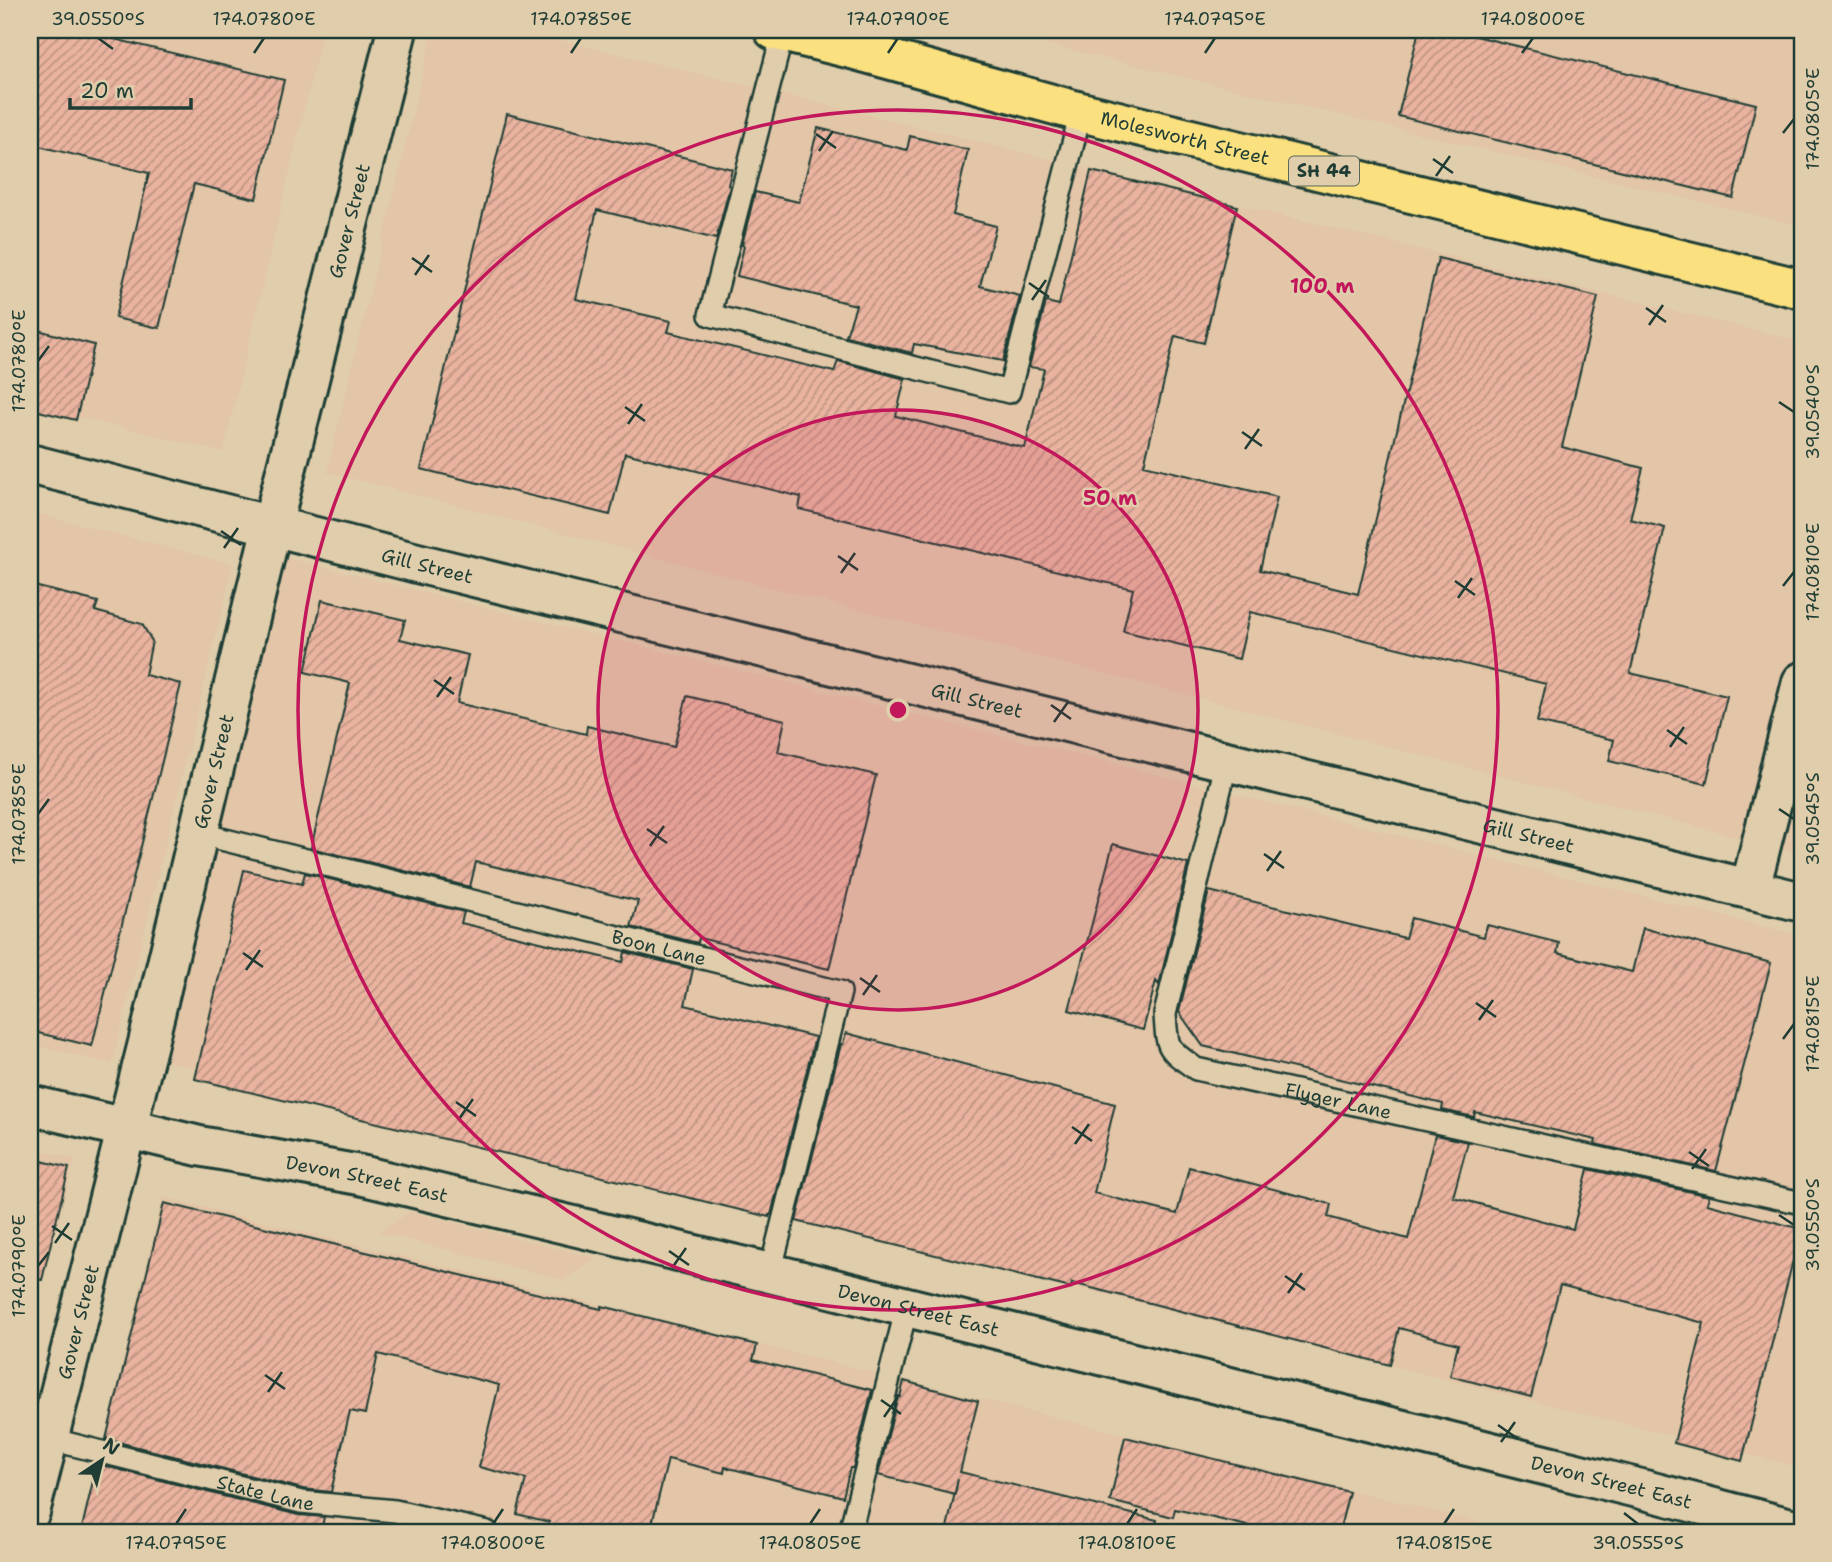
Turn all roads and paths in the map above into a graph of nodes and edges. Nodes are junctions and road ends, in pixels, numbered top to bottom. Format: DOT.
graph roads {
  1 [pos="397,30"];
  2 [pos="778,31"];
  3 [pos="1081,112"];
  4 [pos="1802,289"];
  5 [pos="30,464"];
  6 [pos="272,526"];
  7 [pos="1802,682"];
  8 [pos="1227,761"];
  9 [pos="197,833"];
  10 [pos="1751,889"];
  11 [pos="1802,902"];
  12 [pos="30,1105"];
  13 [pos="125,1129"];
  14 [pos="1802,1203"];
  15 [pos="770,1273"];
  16 [pos="907,1307"];
  17 [pos="39,1436"];
  18 [pos="30,1512"];
  19 [pos="1802,1531"];
  20 [pos="486,1532"];
  21 [pos="850,1532"];
  1 -- 6 [label="street, Gover Street"];
  2 -- 3 [label="highway, Molesworth Street / SH 44"];
  2 -- 3 [label="lane"];
  3 -- 4 [label="highway, Molesworth Street / SH 44"];
  5 -- 6 [label="street, Gill Street"];
  6 -- 8 [label="street, Gill Street"];
  6 -- 9 [label="street, Gover Street"];
  7 -- 10 [label="street"];
  8 -- 10 [label="street, Gill Street"];
  8 -- 14 [label="lane, Flyger Lane"];
  9 -- 13 [label="street, Gover Street"];
  9 -- 15 [label="lane, Boon Lane"];
  10 -- 11 [label="street, Gill Street"];
  12 -- 13 [label="street, Devon Street East"];
  13 -- 15 [label="street, Devon Street East"];
  13 -- 17 [label="street, Gover Street"];
  15 -- 16 [label="street, Devon Street East"];
  16 -- 19 [label="street, Devon Street East"];
  16 -- 21 [label="lane"];
  17 -- 18 [label="street, Gover Street"];
  17 -- 20 [label="lane, State Lane"];
}
